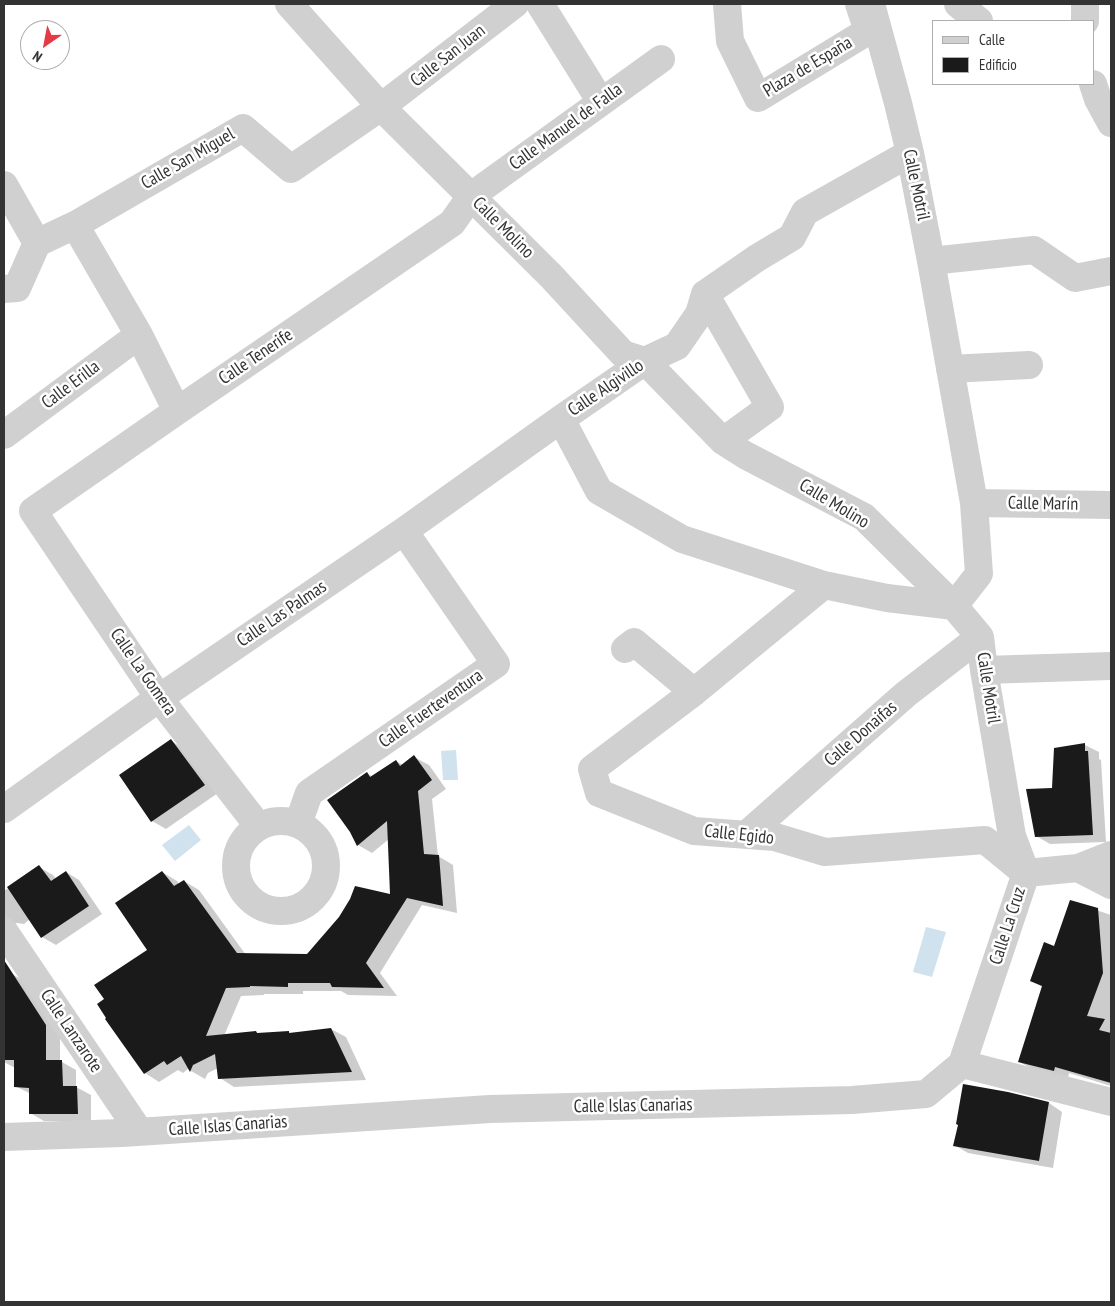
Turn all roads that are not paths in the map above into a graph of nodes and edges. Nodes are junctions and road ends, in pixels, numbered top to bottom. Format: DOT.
graph roads {
  1 [pos="515,4"];
  2 [pos="540,4"];
  3 [pos="727,4"];
  4 [pos="859,4"];
  5 [pos="871,4"];
  6 [pos="958,4"];
  7 [pos="1085,4"];
  8 [pos="300,7"];
  9 [pos="978,20"];
  10 [pos="1085,20"];
  11 [pos="661,59"];
  12 [pos="1093,85"];
  13 [pos="601,102"];
  14 [pos="381,107"];
  15 [pos="1111,122"];
  16 [pos="910,153"];
  17 [pos="4,185"];
  18 [pos="472,196"];
  19 [pos="75,225"];
  20 [pos="37,243"];
  21 [pos="931,261"];
  22 [pos="1111,270"];
  23 [pos="4,289"];
  24 [pos="705,294"];
  25 [pos="139,335"];
  26 [pos="645,361"];
  27 [pos="1029,365"];
  28 [pos="950,369"];
  29 [pos="177,411"];
  30 [pos="561,419"];
  31 [pos="4,435"];
  32 [pos="723,441"];
  33 [pos="974,503"];
  34 [pos="1111,505"];
  35 [pos="34,511"];
  36 [pos="404,531"];
  37 [pos="824,585"];
  38 [pos="954,606"];
  39 [pos="980,637"];
  40 [pos="625,649"];
  41 [pos="1111,666"];
  42 [pos="984,670"];
  43 [pos="694,692"];
  44 [pos="159,698"];
  45 [pos="4,809"];
  46 [pos="298,824"];
  47 [pos="258,827"];
  48 [pos="746,835"];
  49 [pos="1111,855"];
  50 [pos="1078,868"];
  51 [pos="1026,873"];
  52 [pos="1111,886"];
  53 [pos="4,931"];
  54 [pos="962,1064"];
  55 [pos="1111,1102"];
  56 [pos="139,1131"];
  57 [pos="4,1137"];
  1 -- 14 [label="street, Calle San Juan"];
  2 -- 13 [label="street"];
  3 -- 4 [label="street, Plaza de España"];
  5 -- 16 [label="street, Calle Motril"];
  6 -- 9 [label="street"];
  7 -- 10 [label="street"];
  8 -- 14 [label="street, Calle Molino"];
  11 -- 13 [label="street, Calle Manuel de Falla"];
  12 -- 15 [label="street"];
  13 -- 18 [label="street, Calle Manuel de Falla"];
  14 -- 18 [label="street, Calle Molino"];
  14 -- 19 [label="street, Calle San Miguel"];
  16 -- 21 [label="street, Calle Motril"];
  16 -- 24 [label="street"];
  17 -- 20 [label="street"];
  18 -- 26 [label="street, Calle Molino"];
  18 -- 29 [label="street, Calle Tenerife"];
  19 -- 20 [label="street, Calle San Miguel"];
  19 -- 25 [label="street"];
  20 -- 23 [label="street"];
  21 -- 22 [label="street"];
  21 -- 28 [label="street, Calle Motril"];
  24 -- 26 [label="street, Calle Algivillo"];
  24 -- 32 [label="street"];
  25 -- 29 [label="street"];
  25 -- 31 [label="street, Calle Erilla"];
  26 -- 30 [label="street, Calle Algivillo"];
  26 -- 32 [label="street, Calle Molino"];
  27 -- 28 [label="street"];
  28 -- 33 [label="street, Calle Motril"];
  29 -- 35 [label="street, Calle Tenerife"];
  30 -- 36 [label="street, Calle Las Palmas"];
  30 -- 37 [label="street, Calle Algivillo"];
  32 -- 38 [label="street, Calle Molino"];
  33 -- 34 [label="street, Calle Marín"];
  33 -- 38 [label="street, Calle Motril"];
  35 -- 44 [label="street, Calle La Gomera"];
  36 -- 44 [label="street, Calle Las Palmas"];
  36 -- 46 [label="street, Calle Fuerteventura"];
  37 -- 38 [label="street, Calle Algivillo"];
  37 -- 43 [label="street, Calle Egido"];
  38 -- 39 [label="street, Calle Motril"];
  39 -- 42 [label="street, Calle Motril"];
  39 -- 48 [label="street, Calle Donaifas"];
  40 -- 43 [label="street"];
  41 -- 42 [label="street"];
  42 -- 51 [label="street, Calle Motril"];
  43 -- 48 [label="street, Calle Egido"];
  44 -- 45 [label="street, Calle Las Palmas"];
  44 -- 47 [label="street, Calle La Gomera"];
  46 -- 47 [label="street"];
  46 -- 47 [label="street"];
  48 -- 51 [label="street, Calle Egido"];
  49 -- 50 [label="street, Calle La Cruz"];
  50 -- 51 [label="street, Calle La Cruz"];
  50 -- 52 [label="street"];
  51 -- 54 [label="street, Calle La Cruz"];
  53 -- 56 [label="street, Calle Lanzarote"];
  54 -- 55 [label="street"];
  54 -- 56 [label="street, Calle Islas Canarias"];
  56 -- 57 [label="street, Calle Islas Canarias"];
}
